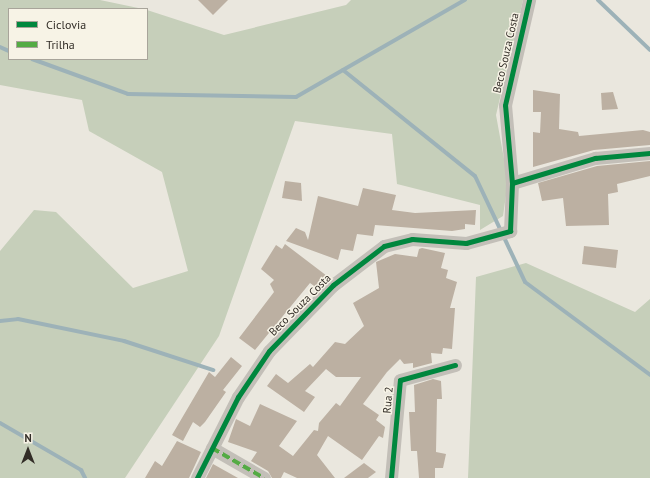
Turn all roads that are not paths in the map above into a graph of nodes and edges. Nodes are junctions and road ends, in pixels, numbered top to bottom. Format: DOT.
graph roads {
  1 [pos="529,0"];
  2 [pos="650,153"];
  3 [pos="512,183"];
  4 [pos="455,365"];
  5 [pos="212,448"];
  6 [pos="197,478"];
  7 [pos="264,478"];
  8 [pos="391,478"];
  1 -- 3 [label="street, Beco Souza Costa"];
  2 -- 3 [label="street"];
  3 -- 5 [label="street, Beco Souza Costa"];
  4 -- 8 [label="street, Rua 2"];
  5 -- 6 [label="street, Beco Souza Costa"];
  5 -- 7 [label="street"];
}
